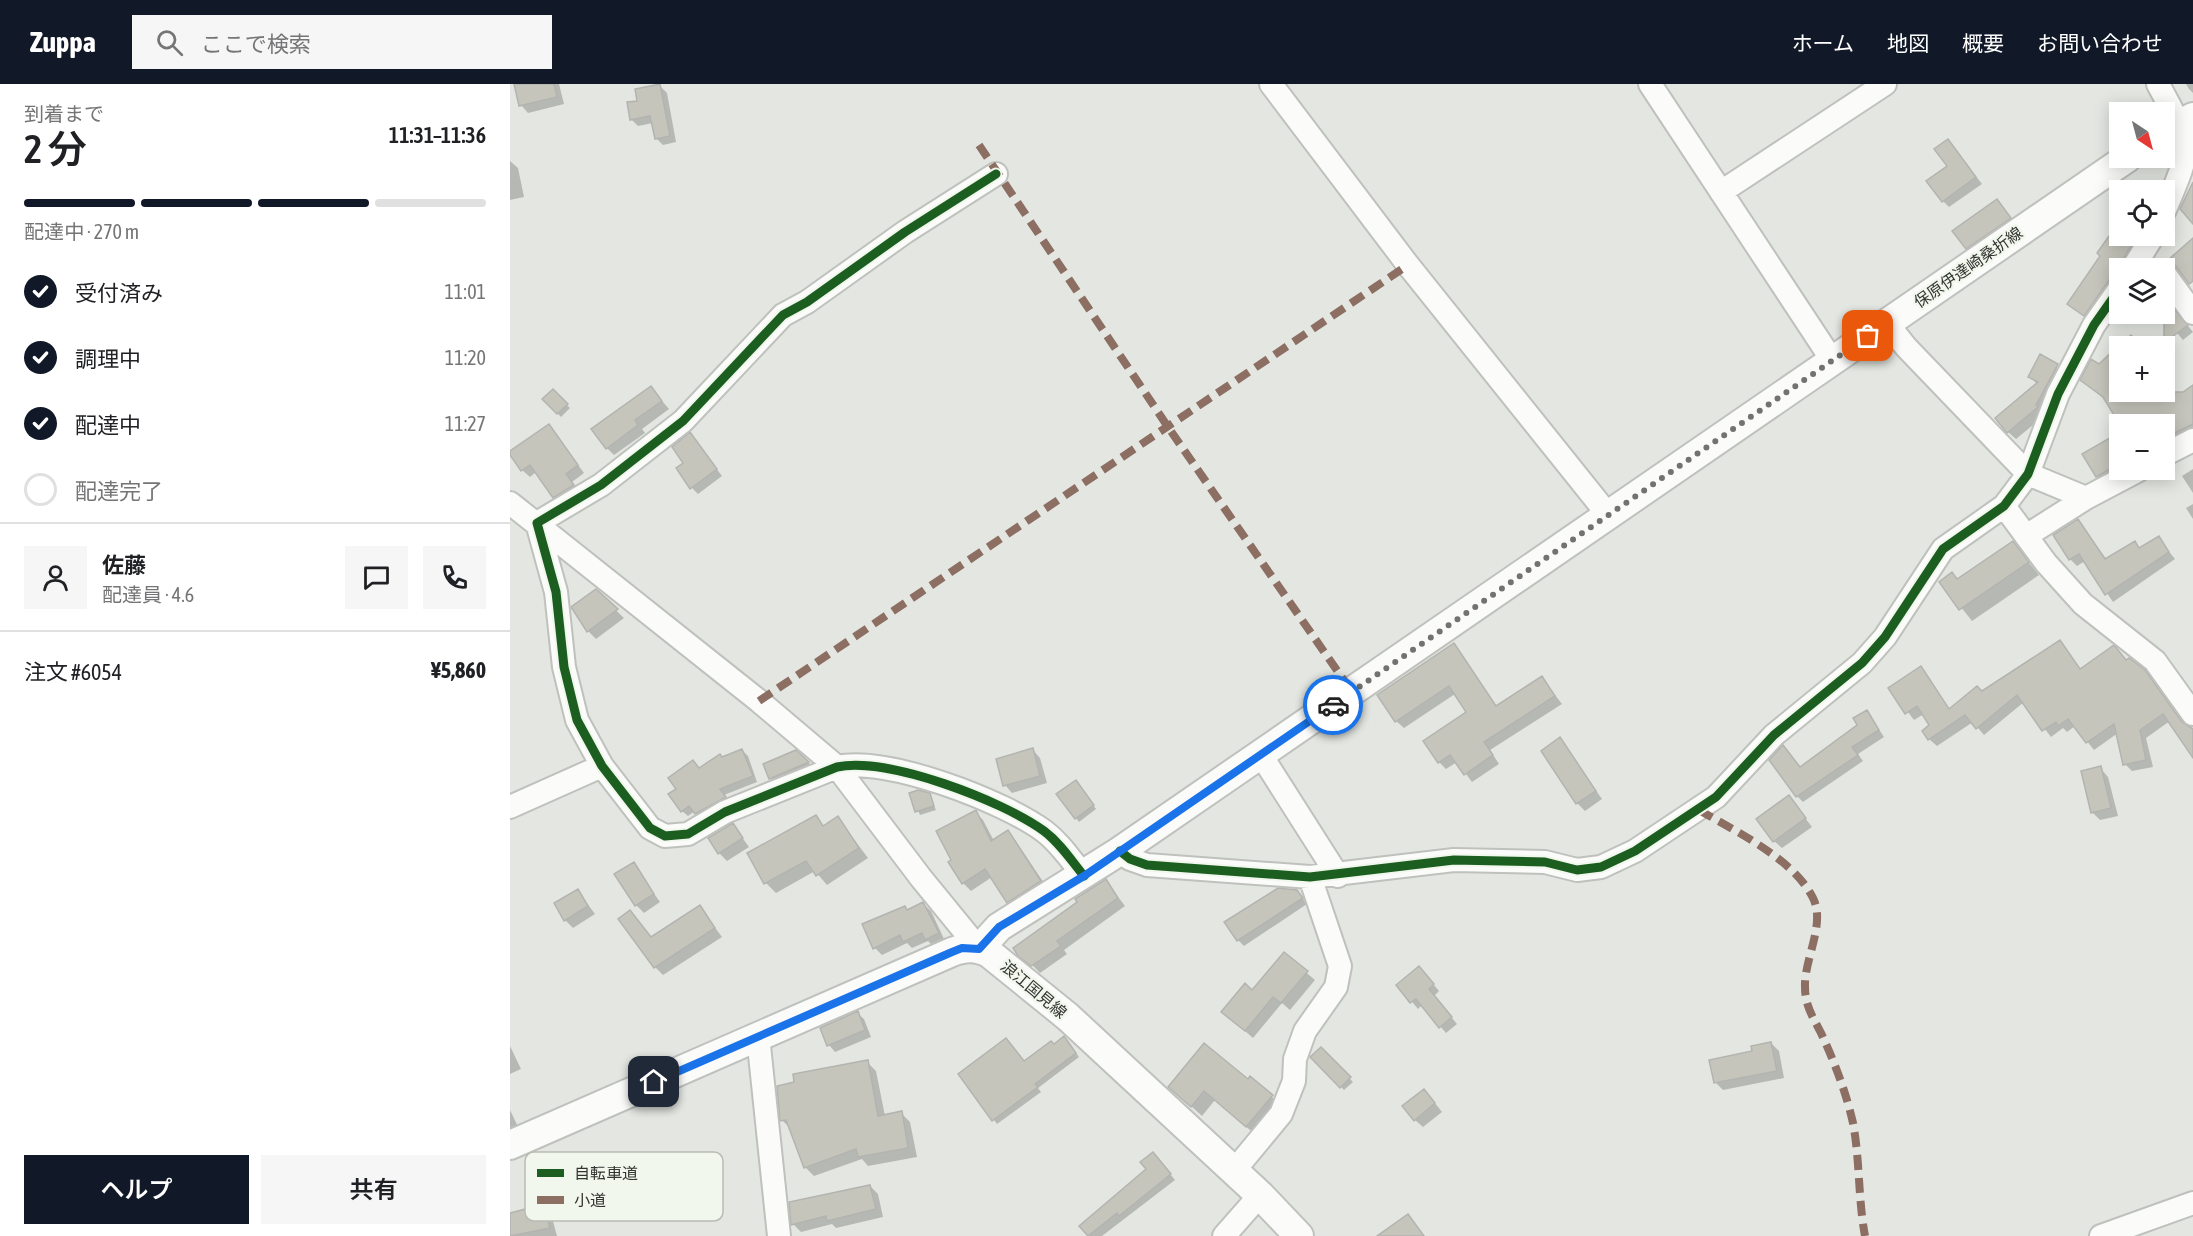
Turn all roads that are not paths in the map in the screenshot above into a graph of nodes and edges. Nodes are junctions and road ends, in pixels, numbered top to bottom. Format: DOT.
graph roads {
  1 [pos="1271,84"];
  2 [pos="1650,84"];
  3 [pos="1885,84"];
  4 [pos="2158,84"];
  5 [pos="2180,124"];
  6 [pos="2112,168"];
  7 [pos="996,174"];
  8 [pos="2175,188"];
  9 [pos="1721,192"];
  10 [pos="2175,288"];
  11 [pos="2109,304"];
  12 [pos="2193,313"];
  13 [pos="1887,323"];
  14 [pos="1832,360"];
  15 [pos="2193,440"];
  16 [pos="2175,449"];
  17 [pos="2028,474"];
  18 [pos="2120,480"];
  19 [pos="2086,498"];
  20 [pos="510,503"];
  21 [pos="2004,506"];
  22 [pos="1609,516"];
  23 [pos="537,523"];
  24 [pos="2026,536"];
  25 [pos="2193,714"];
  26 [pos="1261,755"];
  27 [pos="602,766"];
  28 [pos="837,767"];
  29 [pos="510,807"];
  30 [pos="1119,851"];
  31 [pos="1084,876"];
  32 [pos="1338,876"];
  33 [pos="1310,877"];
  34 [pos="979,949"];
  35 [pos="758,1036"];
  36 [pos="510,1145"];
  37 [pos="1233,1172"];
  38 [pos="1260,1195"];
  39 [pos="2193,1203"];
  40 [pos="779,1236"];
  41 [pos="1224,1236"];
  42 [pos="1299,1236"];
  43 [pos="2101,1236"];
  1 -- 22 [label="street"];
  2 -- 9 [label="street"];
  3 -- 9 [label="street"];
  4 -- 5 [label="street"];
  5 -- 8 [label="street"];
  6 -- 13 [label="main road, 保原伊達崎桑折線"];
  7 -- 23 [label="street"];
  9 -- 14 [label="street"];
  10 -- 12 [label="street"];
  11 -- 17 [label="street"];
  13 -- 14 [label="main road, 保原伊達崎桑折線"];
  13 -- 17 [label="street"];
  14 -- 22 [label="main road, 保原伊達崎桑折線"];
  15 -- 16 [label="street"];
  17 -- 19 [label="street"];
  17 -- 21 [label="street"];
  18 -- 19 [label="street"];
  19 -- 24 [label="street"];
  20 -- 23 [label="street"];
  21 -- 24 [label="street"];
  21 -- 32 [label="street"];
  22 -- 26 [label="main road, 保原伊達崎桑折線"];
  23 -- 27 [label="street"];
  23 -- 28 [label="street"];
  24 -- 25 [label="street"];
  26 -- 30 [label="main road, 保原伊達崎桑折線"];
  26 -- 32 [label="street"];
  27 -- 28 [label="street"];
  27 -- 29 [label="street"];
  28 -- 31 [label="street"];
  28 -- 34 [label="street"];
  30 -- 31 [label="main road, 保原伊達崎桑折線"];
  30 -- 33 [label="street"];
  31 -- 34 [label="main road, 保原伊達崎桑折線"];
  32 -- 33 [label="street"];
  33 -- 37 [label="street"];
  34 -- 35 [label="main road"];
  34 -- 37 [label="main road, 浪江国見線"];
  35 -- 36 [label="main road"];
  35 -- 40 [label="street"];
  37 -- 38 [label="main road, 浪江国見線"];
  38 -- 41 [label="street"];
  38 -- 42 [label="main road, 浪江国見線"];
  39 -- 43 [label="street"];
}
